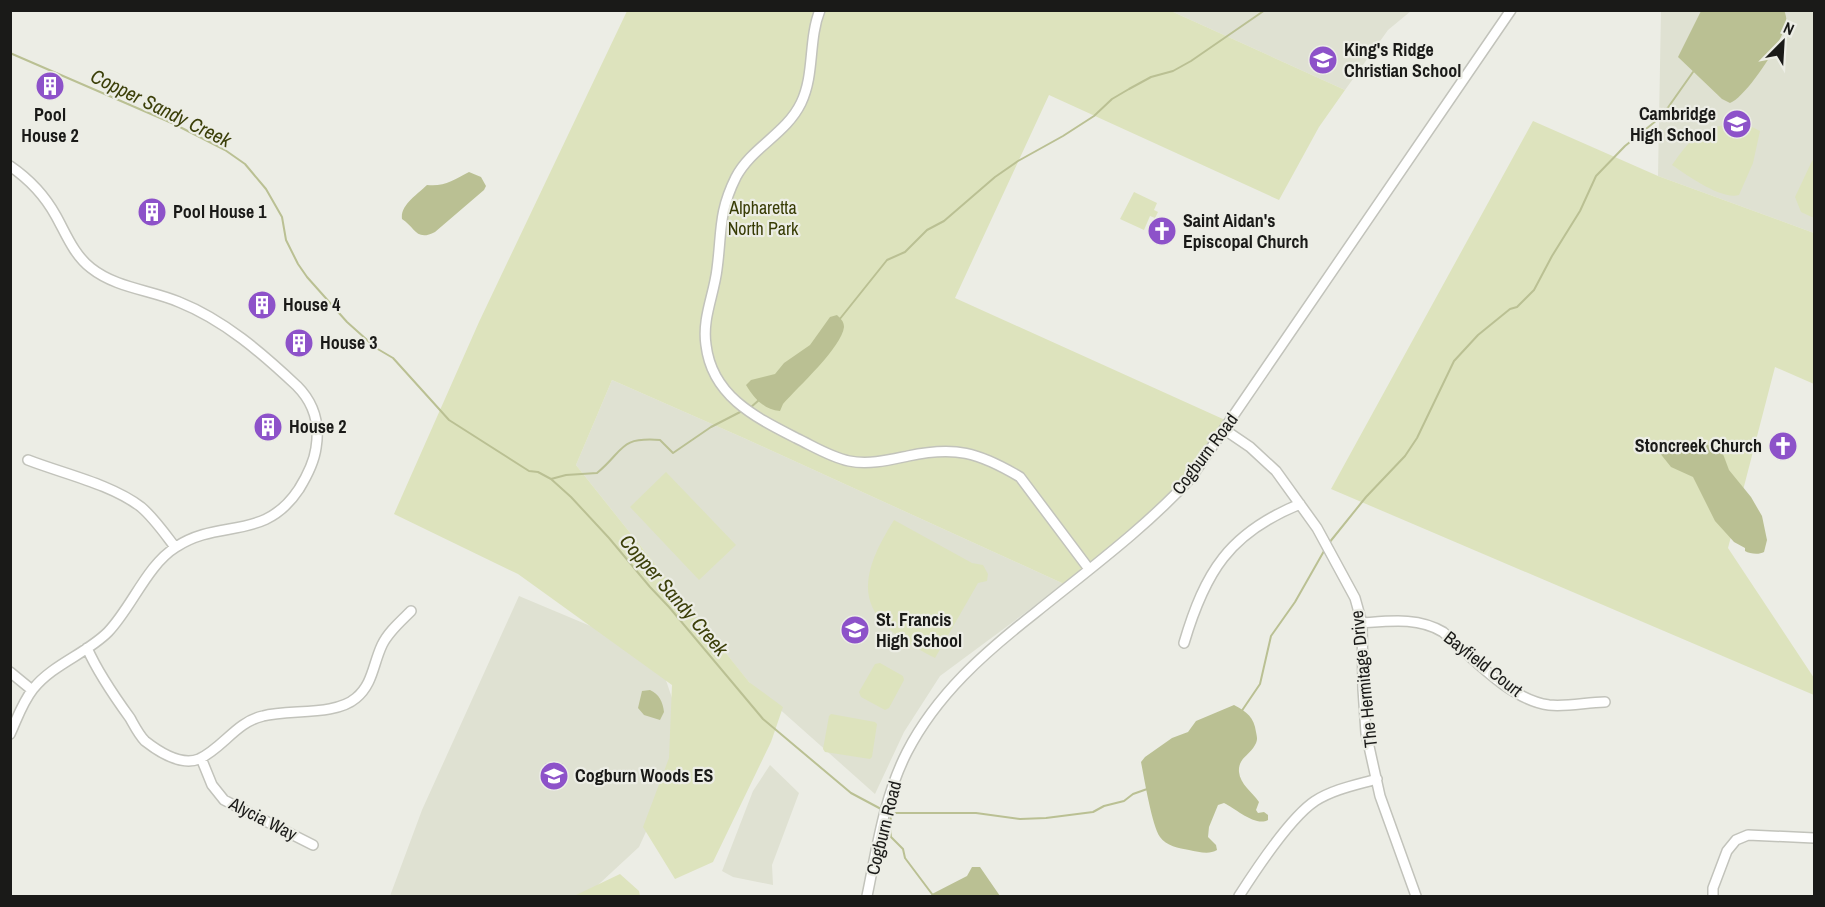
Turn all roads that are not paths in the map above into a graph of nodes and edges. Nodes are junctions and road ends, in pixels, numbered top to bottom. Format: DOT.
graph roads {
  1 [pos="820,10"];
  2 [pos="1511,10"];
  3 [pos="10,166"];
  4 [pos="1225,430"];
  5 [pos="28,460"];
  6 [pos="1300,504"];
  7 [pos="175,547"];
  8 [pos="1089,569"];
  9 [pos="411,610"];
  10 [pos="1362,623"];
  11 [pos="1184,643"];
  12 [pos="87,648"];
  13 [pos="10,672"];
  14 [pos="32,690"];
  15 [pos="1605,702"];
  16 [pos="10,734"];
  17 [pos="201,758"];
  18 [pos="1377,779"];
  19 [pos="1815,838"];
  20 [pos="313,845"];
  21 [pos="867,897"];
  22 [pos="1239,897"];
  23 [pos="1416,897"];
  24 [pos="1713,897"];
  1 -- 8 [label="street"];
  2 -- 4 [label="street, Cogburn Road"];
  3 -- 7 [label="street"];
  4 -- 6 [label="street, The Hermitage Drive"];
  4 -- 8 [label="street, Cogburn Road"];
  5 -- 7 [label="street"];
  6 -- 10 [label="street, The Hermitage Drive"];
  6 -- 11 [label="street"];
  7 -- 12 [label="street"];
  8 -- 21 [label="street, Cogburn Road"];
  9 -- 17 [label="street"];
  10 -- 15 [label="street, Bayfield Court"];
  10 -- 18 [label="street, The Hermitage Drive"];
  12 -- 14 [label="street"];
  12 -- 17 [label="street"];
  13 -- 14 [label="street"];
  14 -- 16 [label="street"];
  17 -- 20 [label="street, Alycia Way"];
  18 -- 22 [label="street"];
  18 -- 23 [label="street, The Hermitage Drive"];
  19 -- 24 [label="street"];
}
